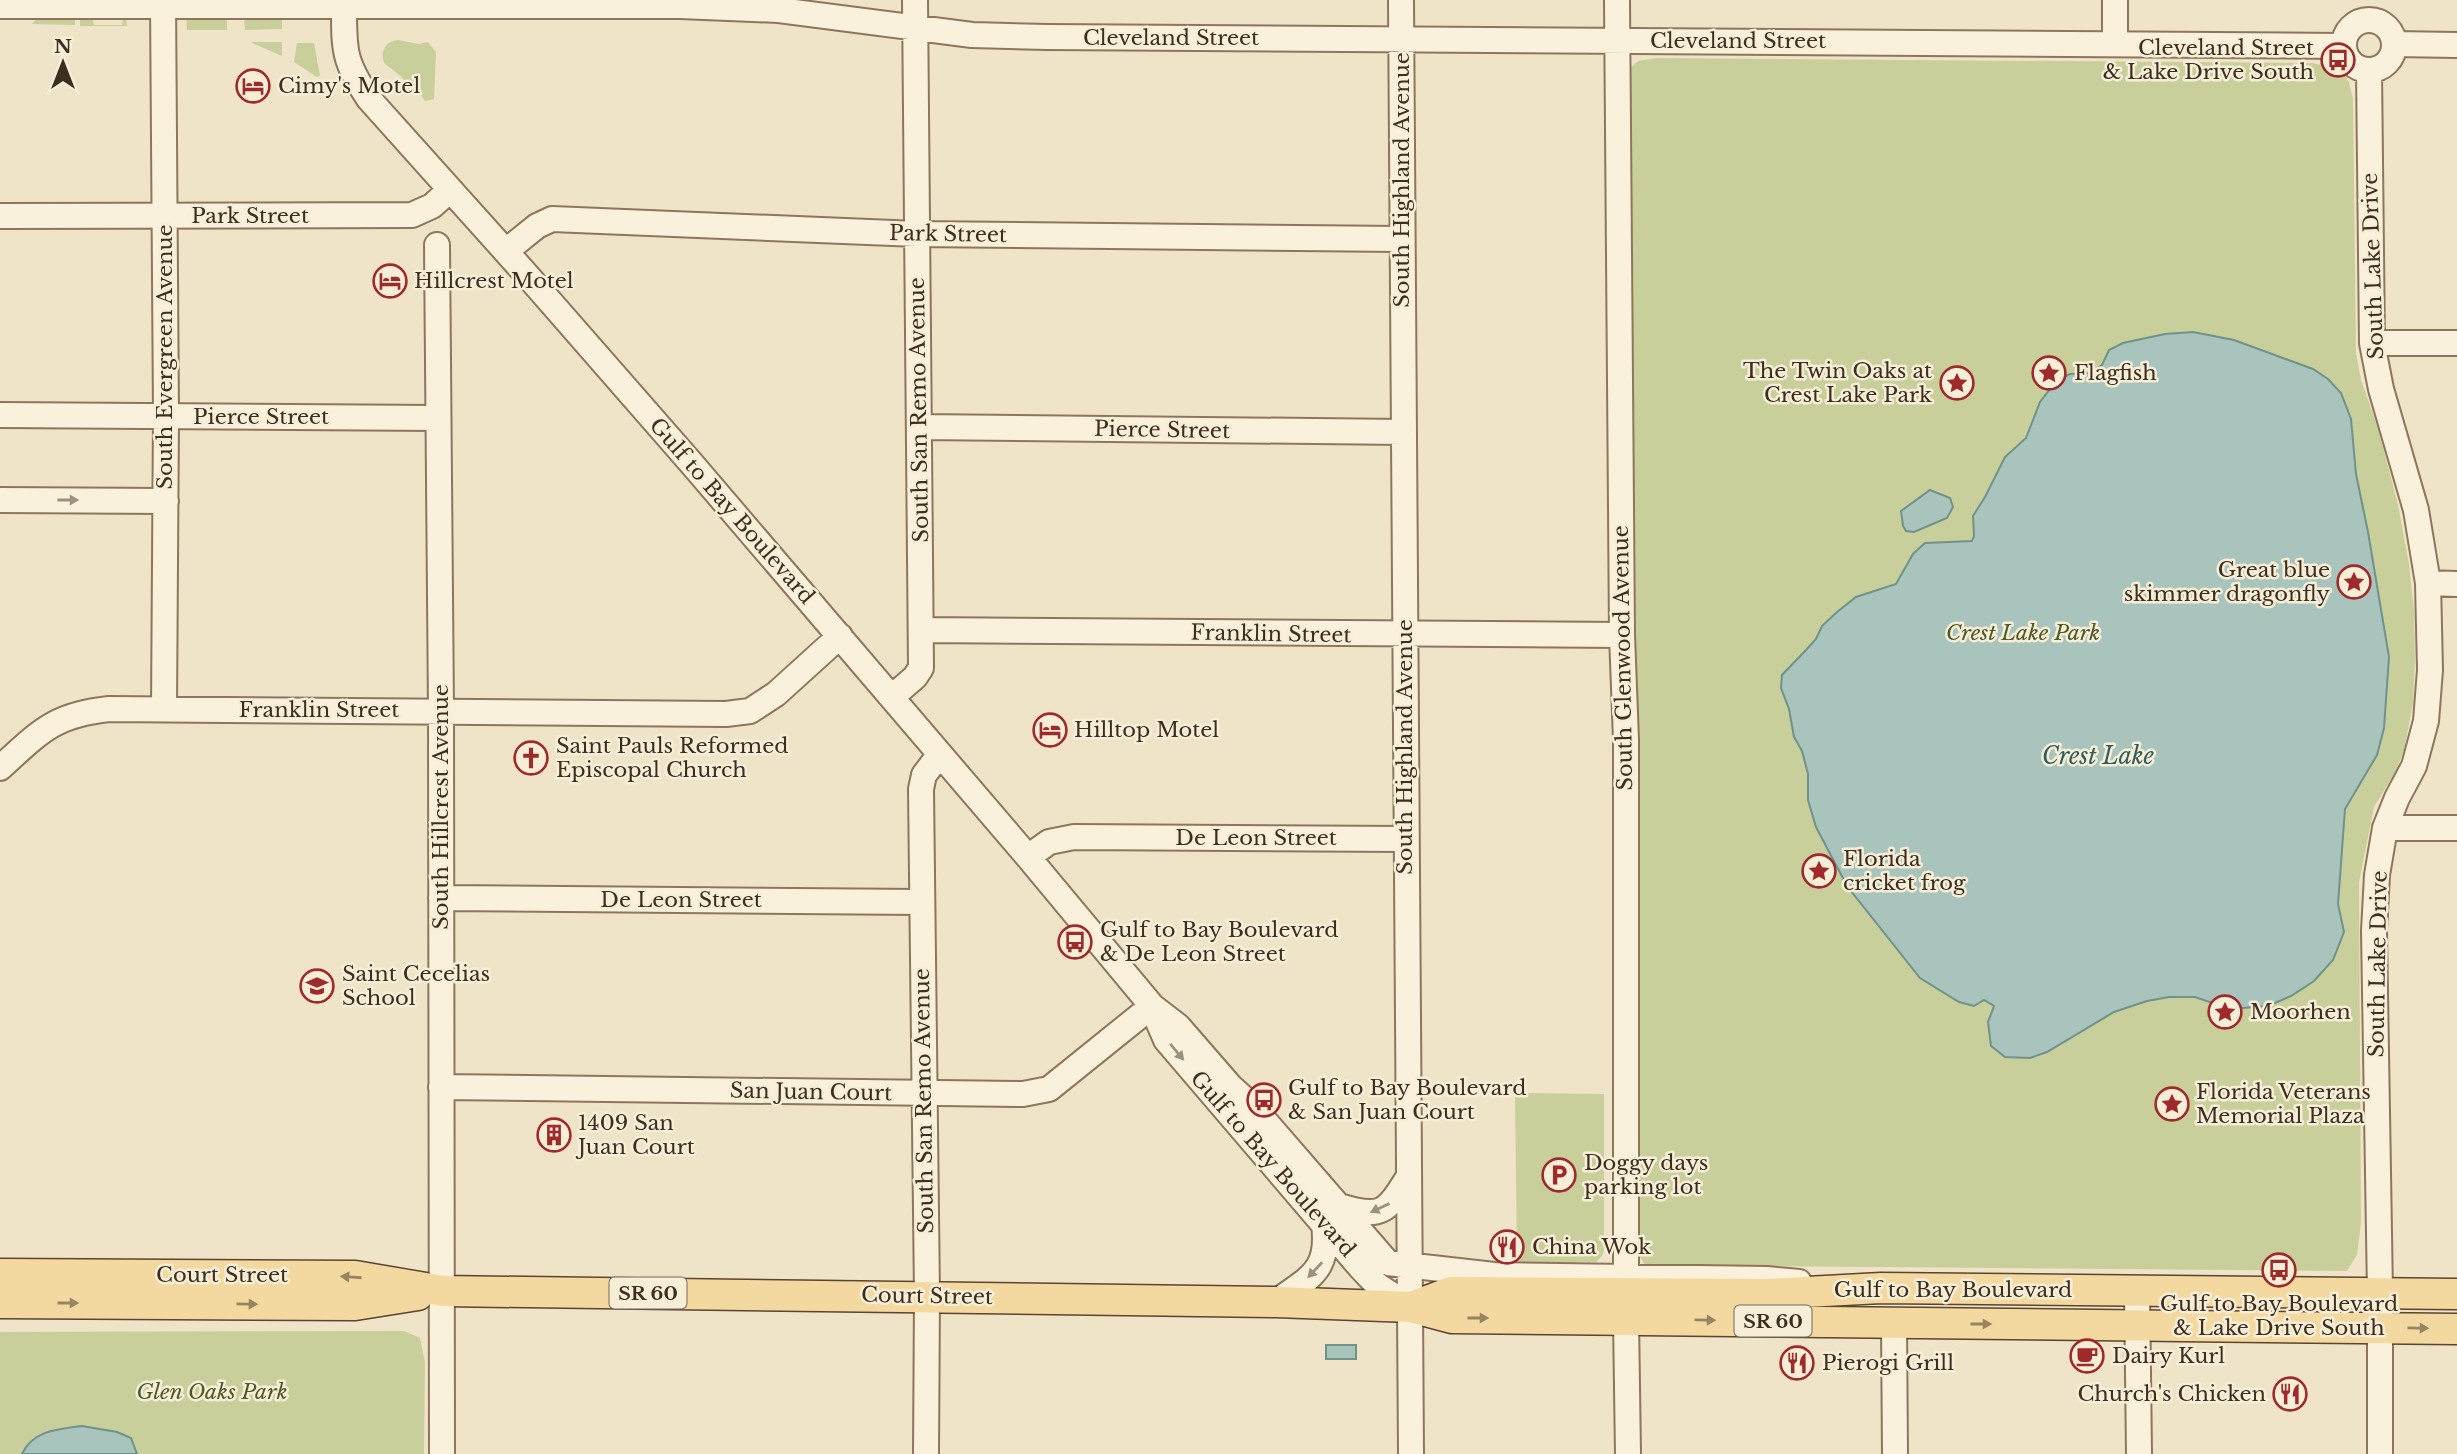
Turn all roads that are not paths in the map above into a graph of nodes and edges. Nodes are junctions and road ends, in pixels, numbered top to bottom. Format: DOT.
graph roads {
  1 [pos="915,0"];
  2 [pos="1401,0"];
  3 [pos="1617,0"];
  4 [pos="2115,0"];
  5 [pos="163,3"];
  6 [pos="435,3"];
  7 [pos="344,5"];
  8 [pos="0,6"];
  9 [pos="2367,10"];
  10 [pos="915,27"];
  11 [pos="1401,39"];
  12 [pos="1617,40"];
  13 [pos="2115,43"];
  14 [pos="2394,44"];
  15 [pos="2457,45"];
  16 [pos="2344,46"];
  17 [pos="2369,70"];
  18 [pos="450,190"];
  19 [pos="0,216"];
  20 [pos="163,216"];
  21 [pos="917,234"];
  22 [pos="1401,239"];
  23 [pos="437,245"];
  24 [pos="506,251"];
  25 [pos="2372,343"];
  26 [pos="2457,343"];
  27 [pos="0,415"];
  28 [pos="166,416"];
  29 [pos="437,418"];
  30 [pos="920,428"];
  31 [pos="1404,432"];
  32 [pos="0,500"];
  33 [pos="166,501"];
  34 [pos="2428,583"];
  35 [pos="2457,584"];
  36 [pos="921,630"];
  37 [pos="1404,635"];
  38 [pos="1622,635"];
  39 [pos="840,636"];
  40 [pos="892,697"];
  41 [pos="164,709"];
  42 [pos="441,711"];
  43 [pos="940,754"];
  44 [pos="0,768"];
  45 [pos="2385,828"];
  46 [pos="2457,828"];
  47 [pos="1406,839"];
  48 [pos="1028,857"];
  49 [pos="441,898"];
  50 [pos="920,902"];
  51 [pos="1152,1006"];
  52 [pos="441,1087"];
  53 [pos="924,1094"];
  54 [pos="1409,1176"];
  55 [pos="1331,1215"];
  56 [pos="1410,1266"];
  57 [pos="0,1274"];
  58 [pos="1626,1277"];
  59 [pos="1881,1288"];
  60 [pos="178,1289"];
  61 [pos="1992,1289"];
  62 [pos="2137,1290"];
  63 [pos="443,1291"];
  64 [pos="2381,1293"];
  65 [pos="2457,1294"];
  66 [pos="927,1296"];
  67 [pos="1276,1302"];
  68 [pos="0,1303"];
  69 [pos="1411,1307"];
  70 [pos="1626,1320"];
  71 [pos="1894,1323"];
  72 [pos="2137,1325"];
  73 [pos="2379,1328"];
  74 [pos="2457,1329"];
  75 [pos="442,1454"];
  76 [pos="926,1454"];
  77 [pos="1411,1454"];
  78 [pos="1628,1454"];
  79 [pos="1895,1454"];
  80 [pos="2139,1454"];
  81 [pos="2380,1454"];
  1 -- 10 [label="street, South San Remo Avenue"];
  2 -- 11 [label="street, South Highland Avenue"];
  3 -- 12 [label="street, South Glenwood Avenue"];
  4 -- 13 [label="street"];
  5 -- 7 [label="street, Cleveland Street"];
  5 -- 8 [label="street, Cleveland Street"];
  5 -- 20 [label="street, South Evergreen Avenue"];
  6 -- 7 [label="street, Cleveland Street"];
  6 -- 10 [label="street, Cleveland Street"];
  7 -- 18 [label="street, Gulf to Bay Boulevard"];
  9 -- 14 [label="street"];
  9 -- 16 [label="street"];
  10 -- 11 [label="street, Cleveland Street"];
  10 -- 21 [label="street, South San Remo Avenue"];
  11 -- 12 [label="street, Cleveland Street"];
  11 -- 22 [label="street, South Highland Avenue"];
  12 -- 13 [label="street, Cleveland Street"];
  12 -- 38 [label="street, South Glenwood Avenue"];
  13 -- 16 [label="street, Cleveland Street"];
  14 -- 15 [label="street"];
  14 -- 17 [label="street"];
  16 -- 17 [label="street"];
  17 -- 25 [label="street, South Lake Drive"];
  18 -- 20 [label="street, Park Street"];
  18 -- 24 [label="street, Gulf to Bay Boulevard"];
  19 -- 20 [label="street, Park Street"];
  20 -- 28 [label="street, South Evergreen Avenue"];
  21 -- 22 [label="street, Park Street"];
  21 -- 24 [label="street, Park Street"];
  21 -- 30 [label="street, South San Remo Avenue"];
  22 -- 31 [label="street, South Highland Avenue"];
  23 -- 29 [label="street, South Hillcrest Avenue"];
  24 -- 39 [label="street, Gulf to Bay Boulevard"];
  25 -- 26 [label="street"];
  25 -- 34 [label="street, South Lake Drive"];
  27 -- 28 [label="street, Pierce Street"];
  28 -- 29 [label="street, Pierce Street"];
  28 -- 33 [label="street, South Evergreen Avenue"];
  29 -- 42 [label="street, South Hillcrest Avenue"];
  30 -- 31 [label="street, Pierce Street"];
  30 -- 36 [label="street, South San Remo Avenue"];
  31 -- 37 [label="street, South Highland Avenue"];
  32 -- 33 [label="street, one-way"];
  33 -- 41 [label="street, South Evergreen Avenue"];
  34 -- 35 [label="street"];
  34 -- 45 [label="street, South Lake Drive"];
  36 -- 37 [label="street, Franklin Street"];
  36 -- 40 [label="street, South San Remo Avenue"];
  37 -- 38 [label="street, Franklin Street"];
  37 -- 47 [label="street, South Highland Avenue"];
  38 -- 58 [label="street, South Glenwood Avenue"];
  39 -- 40 [label="street, Gulf to Bay Boulevard"];
  39 -- 42 [label="street, Franklin Street"];
  40 -- 43 [label="street, Gulf to Bay Boulevard"];
  41 -- 42 [label="street, Franklin Street"];
  41 -- 44 [label="street, Franklin Street"];
  42 -- 49 [label="street, South Hillcrest Avenue"];
  43 -- 48 [label="street, Gulf to Bay Boulevard"];
  43 -- 50 [label="street, South San Remo Avenue"];
  45 -- 46 [label="street"];
  45 -- 64 [label="street, South Lake Drive"];
  47 -- 48 [label="street, De Leon Street"];
  47 -- 54 [label="street, South Highland Avenue"];
  48 -- 51 [label="street, Gulf to Bay Boulevard"];
  49 -- 50 [label="street, De Leon Street"];
  49 -- 52 [label="street, South Hillcrest Avenue"];
  50 -- 53 [label="street, South San Remo Avenue"];
  51 -- 53 [label="street, San Juan Court"];
  51 -- 55 [label="street, Gulf to Bay Boulevard"];
  52 -- 53 [label="street, San Juan Court"];
  52 -- 63 [label="street, South Hillcrest Avenue"];
  53 -- 66 [label="street, South San Remo Avenue"];
  54 -- 55 [label="street, one-way"];
  54 -- 56 [label="street, South Highland Avenue"];
  55 -- 56 [label="street, Gulf to Bay Boulevard"];
  55 -- 67 [label="street, one-way"];
  55 -- 69 [label="street, Gulf to Bay Boulevard"];
  56 -- 58 [label="street, Gulf to Bay Boulevard"];
  56 -- 69 [label="street, South Highland Avenue"];
  57 -- 60 [label="main road, Court Street / SR 60"];
  58 -- 59 [label="street, Gulf to Bay Boulevard"];
  59 -- 61 [label="main road, Gulf to Bay Boulevard / SR 60"];
  59 -- 69 [label="main road, Gulf to Bay Boulevard / SR 60"];
  60 -- 63 [label="main road, Court Street / SR 60"];
  68 -- 60 [label="main road, Court Street / SR 60, one-way"];
  61 -- 62 [label="main road, Gulf to Bay Boulevard / SR 60"];
  61 -- 71 [label="main road"];
  62 -- 64 [label="main road, Gulf to Bay Boulevard / SR 60"];
  62 -- 72 [label="street"];
  63 -- 66 [label="main road, Court Street / SR 60"];
  63 -- 75 [label="street, South Hillcrest Avenue"];
  64 -- 65 [label="main road, Gulf to Bay Boulevard / SR 60"];
  64 -- 73 [label="street, South Lake Drive"];
  66 -- 67 [label="main road, Court Street / SR 60"];
  66 -- 76 [label="street, South San Remo Avenue"];
  67 -- 69 [label="main road, Court Street / SR 60"];
  69 -- 70 [label="main road, Gulf to Bay Boulevard / SR 60, one-way"];
  69 -- 77 [label="street, South Highland Avenue"];
  70 -- 71 [label="main road, Gulf to Bay Boulevard / SR 60, one-way"];
  70 -- 78 [label="street"];
  71 -- 72 [label="main road, Gulf to Bay Boulevard / SR 60, one-way"];
  71 -- 79 [label="street"];
  72 -- 73 [label="main road, Gulf to Bay Boulevard / SR 60"];
  72 -- 80 [label="street"];
  73 -- 74 [label="main road, Gulf to Bay Boulevard / SR 60, one-way"];
  73 -- 81 [label="street, South Lake Drive"];
}
